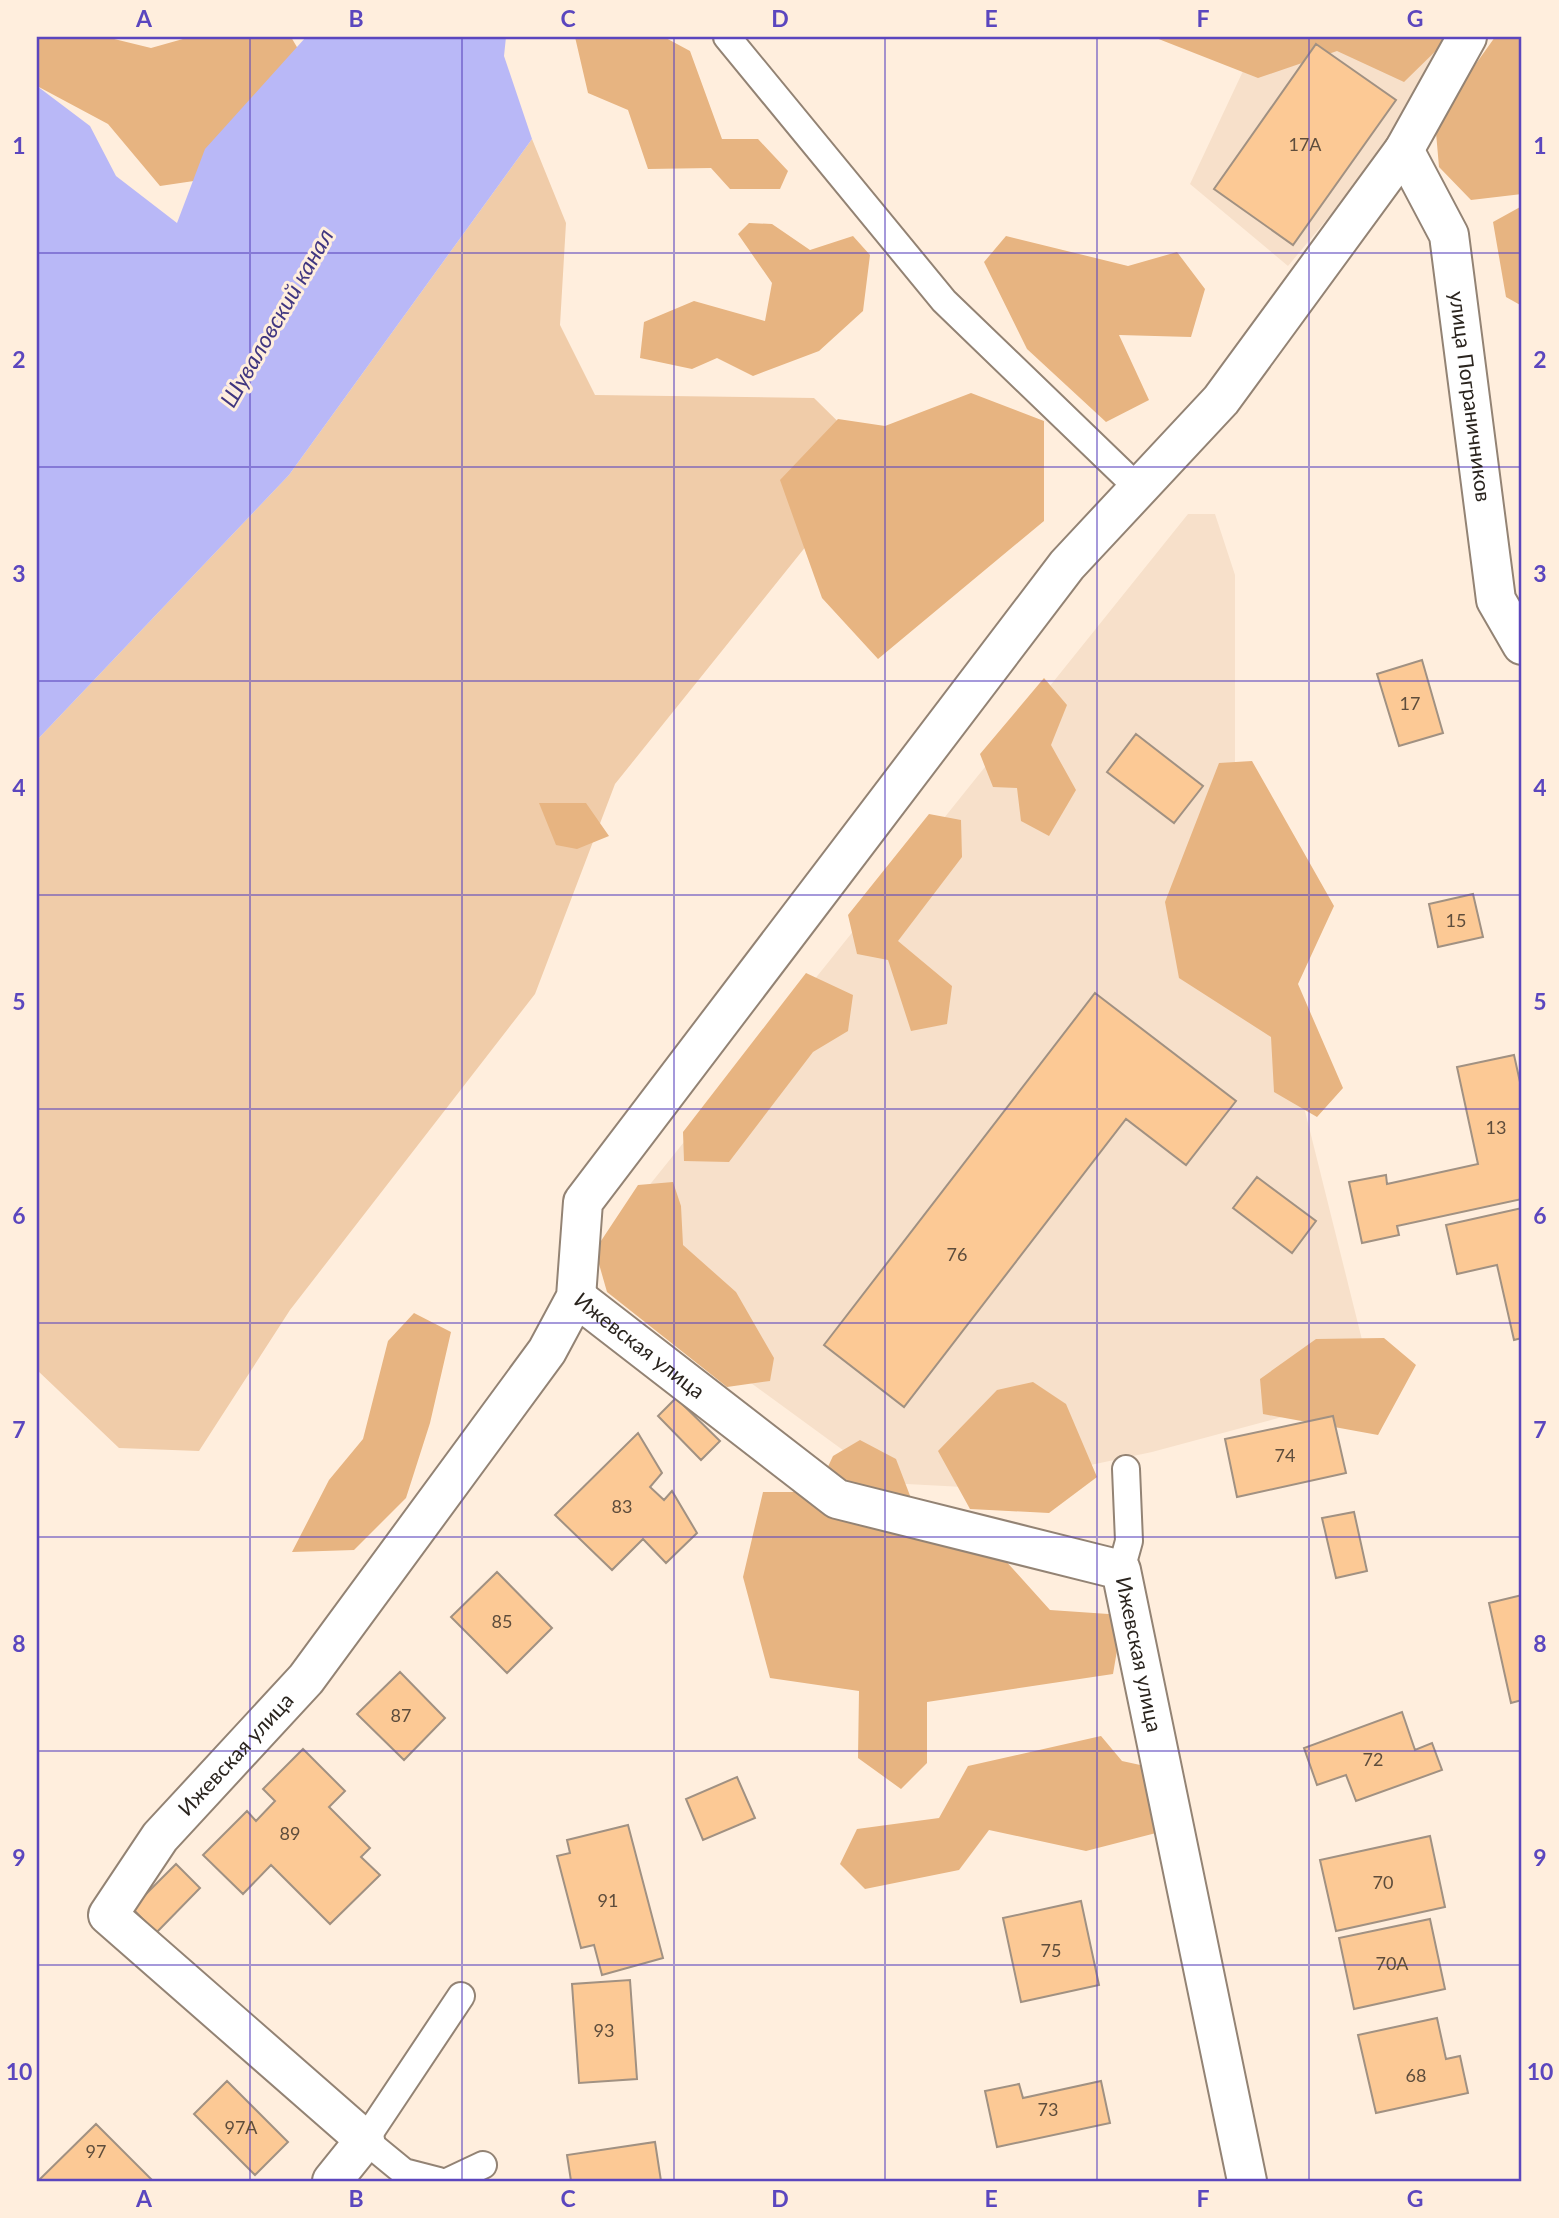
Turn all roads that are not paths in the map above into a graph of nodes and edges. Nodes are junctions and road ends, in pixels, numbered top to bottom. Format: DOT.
graph roads {
  1 [pos="726,37"];
  2 [pos="1467,37"];
  3 [pos="1404,150"];
  4 [pos="1138,488"];
  5 [pos="1522,645"];
  6 [pos="576,1297"];
  7 [pos="1126,1469"];
  8 [pos="1122,1570"];
  9 [pos="461,1996"];
  10 [pos="365,2140"];
  11 [pos="483,2165"];
  12 [pos="332,2181"];
  13 [pos="439,2181"];
  14 [pos="449,2181"];
  15 [pos="1247,2181"];
  1 -- 4 [label="lane"];
  2 -- 3 [label="street"];
  3 -- 4 [label="street"];
  3 -- 5 [label="street, улица Пограничников"];
  4 -- 6 [label="street"];
  6 -- 8 [label="street, Ижевская улица"];
  6 -- 10 [label="street, Ижевская улица"];
  7 -- 8 [label="lane"];
  8 -- 15 [label="street, Ижевская улица"];
  9 -- 10 [label="lane"];
  10 -- 12 [label="street"];
  10 -- 13 [label="lane"];
  11 -- 14 [label="lane"];
}
